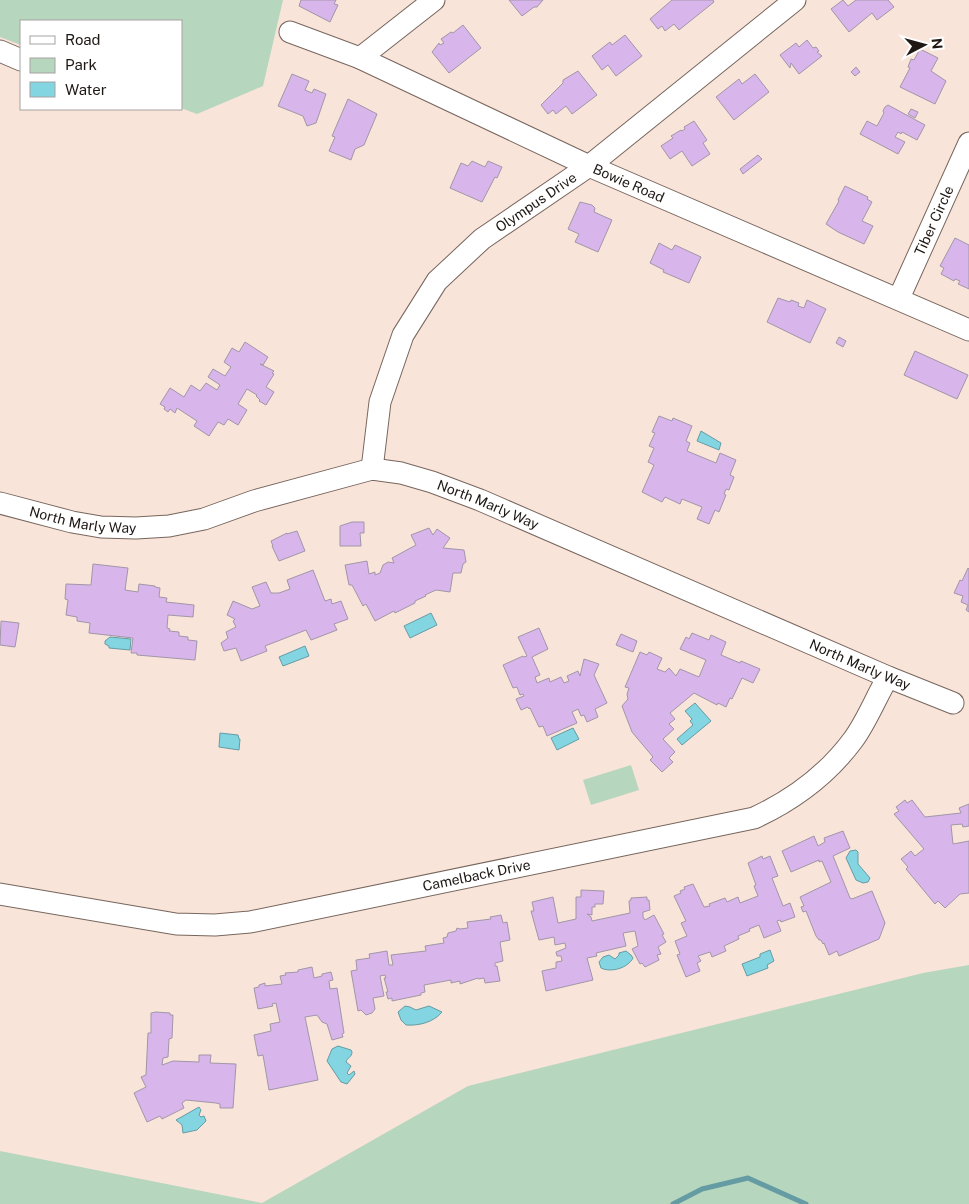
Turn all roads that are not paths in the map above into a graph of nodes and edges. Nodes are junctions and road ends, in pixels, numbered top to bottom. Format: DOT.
graph roads {
  1 [pos="434,0"];
  2 [pos="795,0"];
  3 [pos="290,32"];
  4 [pos="0,51"];
  5 [pos="360,58"];
  6 [pos="20,60"];
  7 [pos="969,143"];
  8 [pos="589,166"];
  9 [pos="899,298"];
  10 [pos="969,330"];
  11 [pos="372,469"];
  12 [pos="0,503"];
  13 [pos="888,677"];
  14 [pos="953,703"];
  15 [pos="0,894"];
  1 -- 5 [label="street"];
  2 -- 8 [label="street, Olympus Drive"];
  3 -- 5 [label="street, Bowie Road"];
  4 -- 6 [label="street"];
  5 -- 8 [label="street, Bowie Road"];
  7 -- 9 [label="street, Tiber Circle"];
  8 -- 9 [label="street, Bowie Road"];
  8 -- 11 [label="street, Olympus Drive"];
  9 -- 10 [label="street, Bowie Road"];
  11 -- 12 [label="street, North Marly Way"];
  11 -- 13 [label="street, North Marly Way"];
  13 -- 14 [label="street, North Marly Way"];
  13 -- 15 [label="street, Camelback Drive"];
}
